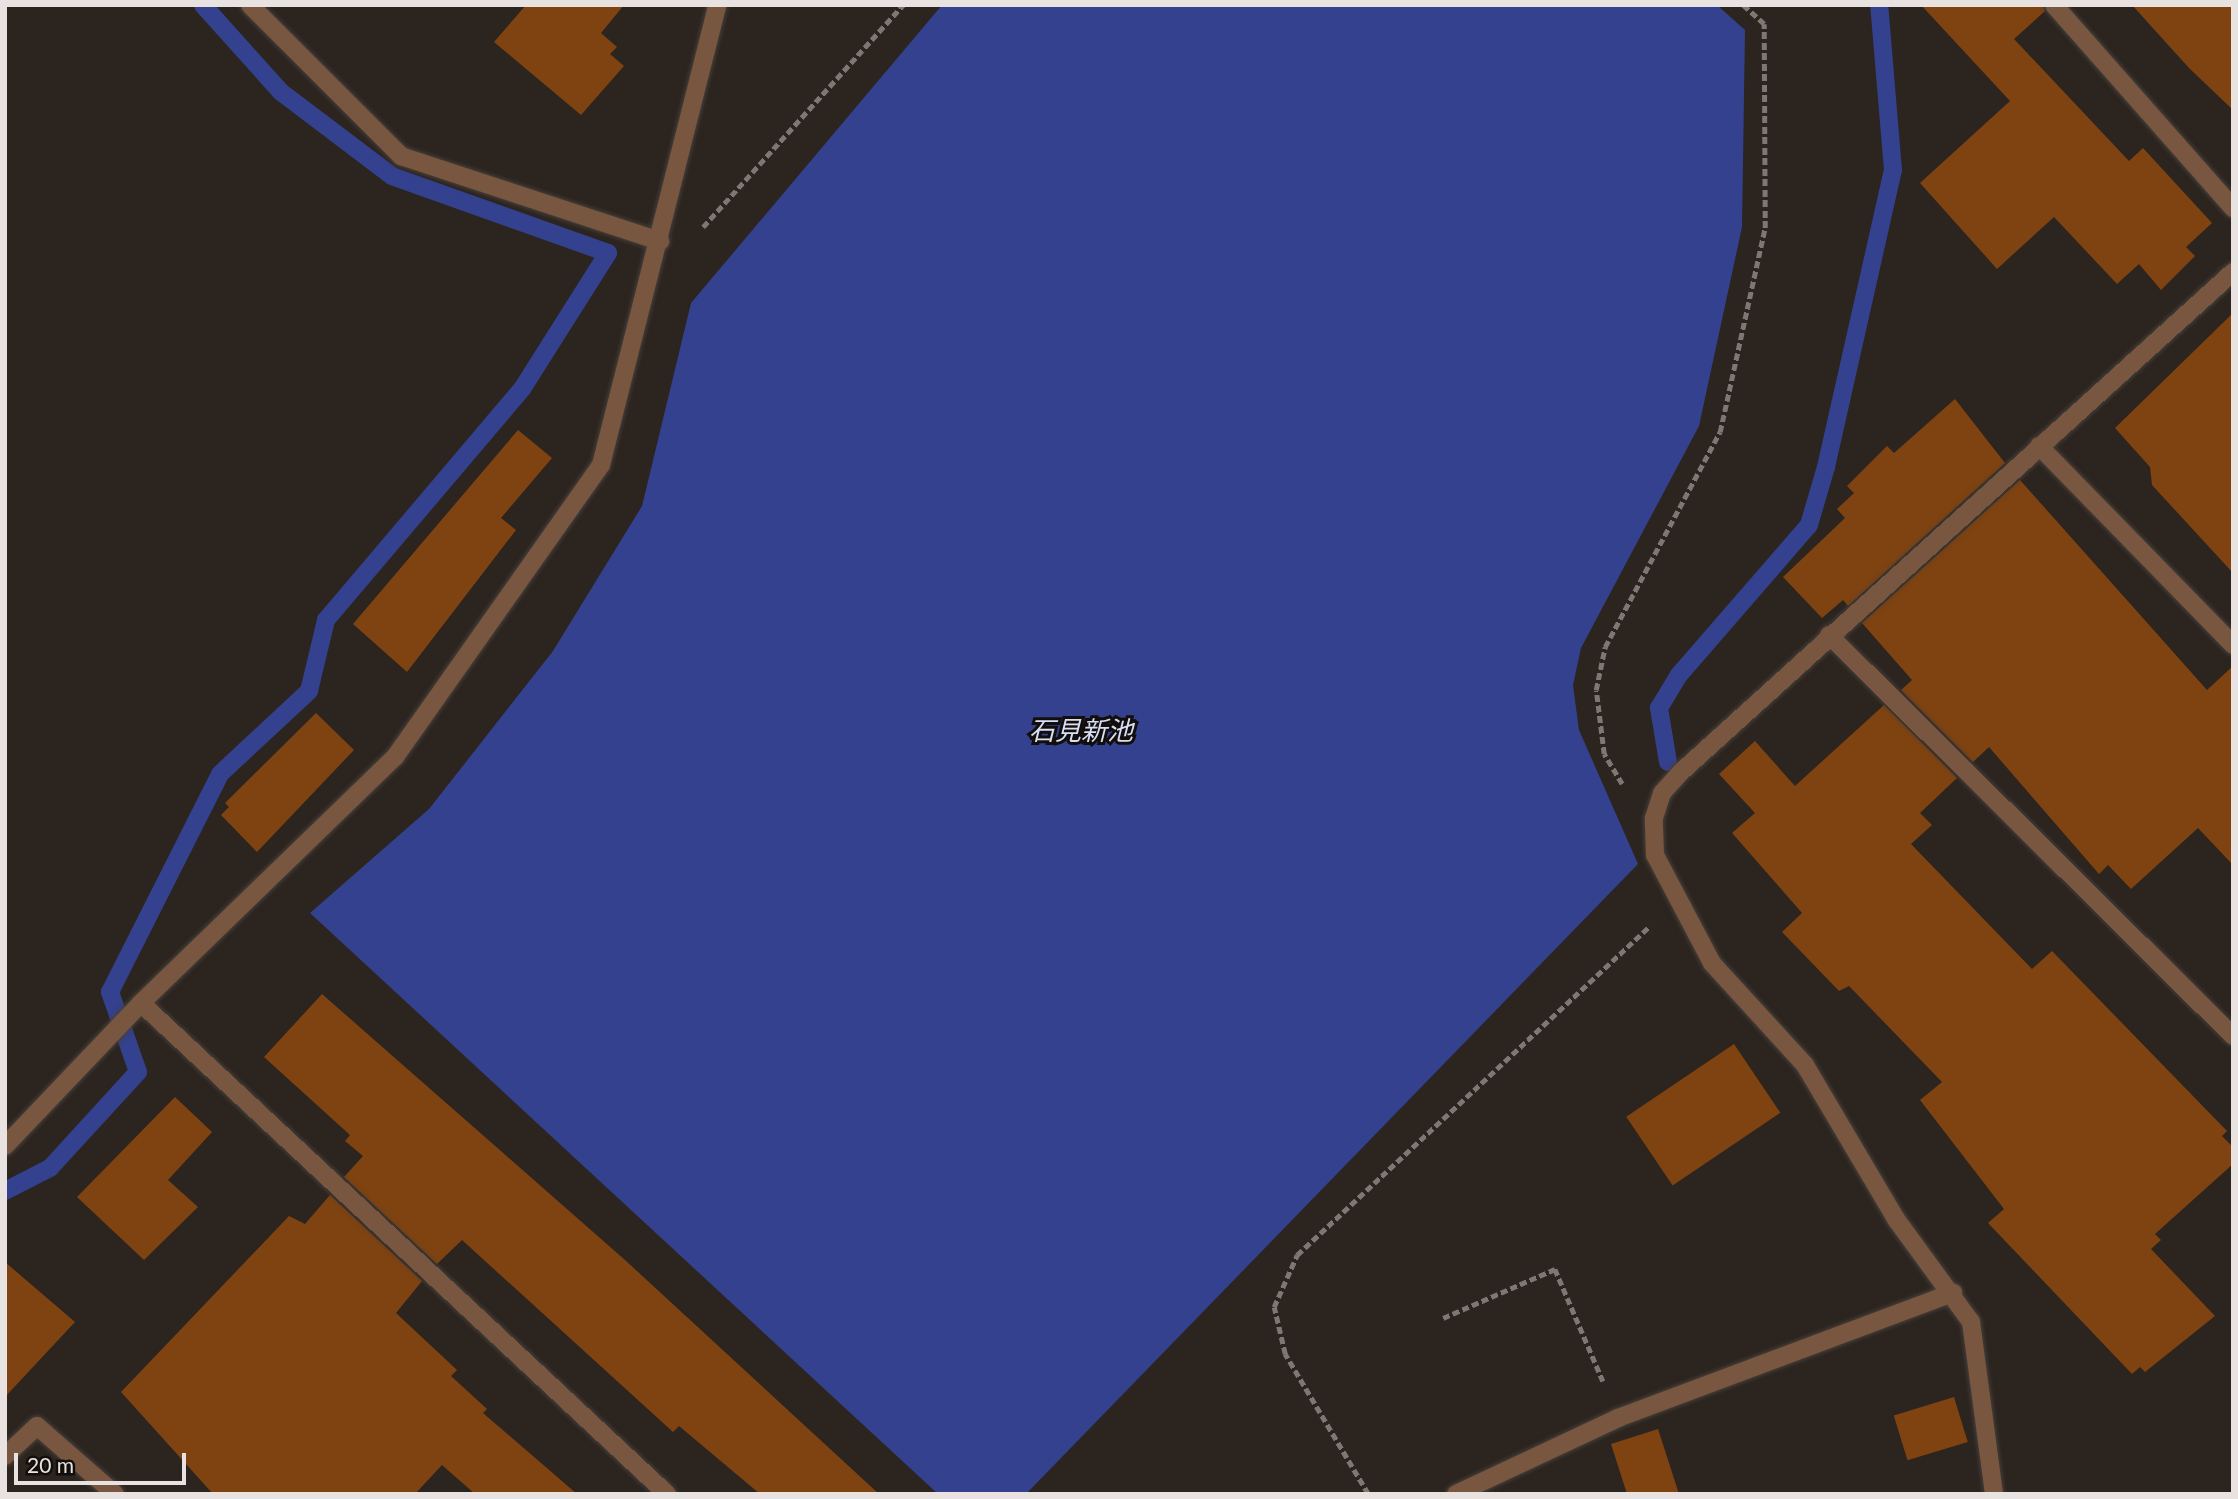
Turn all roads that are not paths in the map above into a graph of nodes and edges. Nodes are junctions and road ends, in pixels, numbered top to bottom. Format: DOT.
graph roads {
  1 [pos="250,5"];
  2 [pos="2054,5"];
  3 [pos="713,9"];
  4 [pos="2233,208"];
  5 [pos="660,242"];
  6 [pos="2233,272"];
  7 [pos="2039,446"];
  8 [pos="1829,635"];
  9 [pos="2233,645"];
  10 [pos="141,1003"];
  11 [pos="2233,1036"];
  12 [pos="5,1146"];
  13 [pos="1953,1293"];
  14 [pos="5,1456"];
  15 [pos="115,1494"];
  16 [pos="667,1494"];
  17 [pos="1456,1494"];
  18 [pos="1994,1494"];
  1 -- 5 [label="street"];
  2 -- 4 [label="street"];
  3 -- 5 [label="street"];
  5 -- 10 [label="street"];
  6 -- 7 [label="street"];
  7 -- 8 [label="street"];
  7 -- 9 [label="street"];
  8 -- 11 [label="street"];
  8 -- 13 [label="street"];
  10 -- 12 [label="street"];
  10 -- 16 [label="street"];
  13 -- 17 [label="street"];
  13 -- 18 [label="street"];
  14 -- 15 [label="street"];
}
